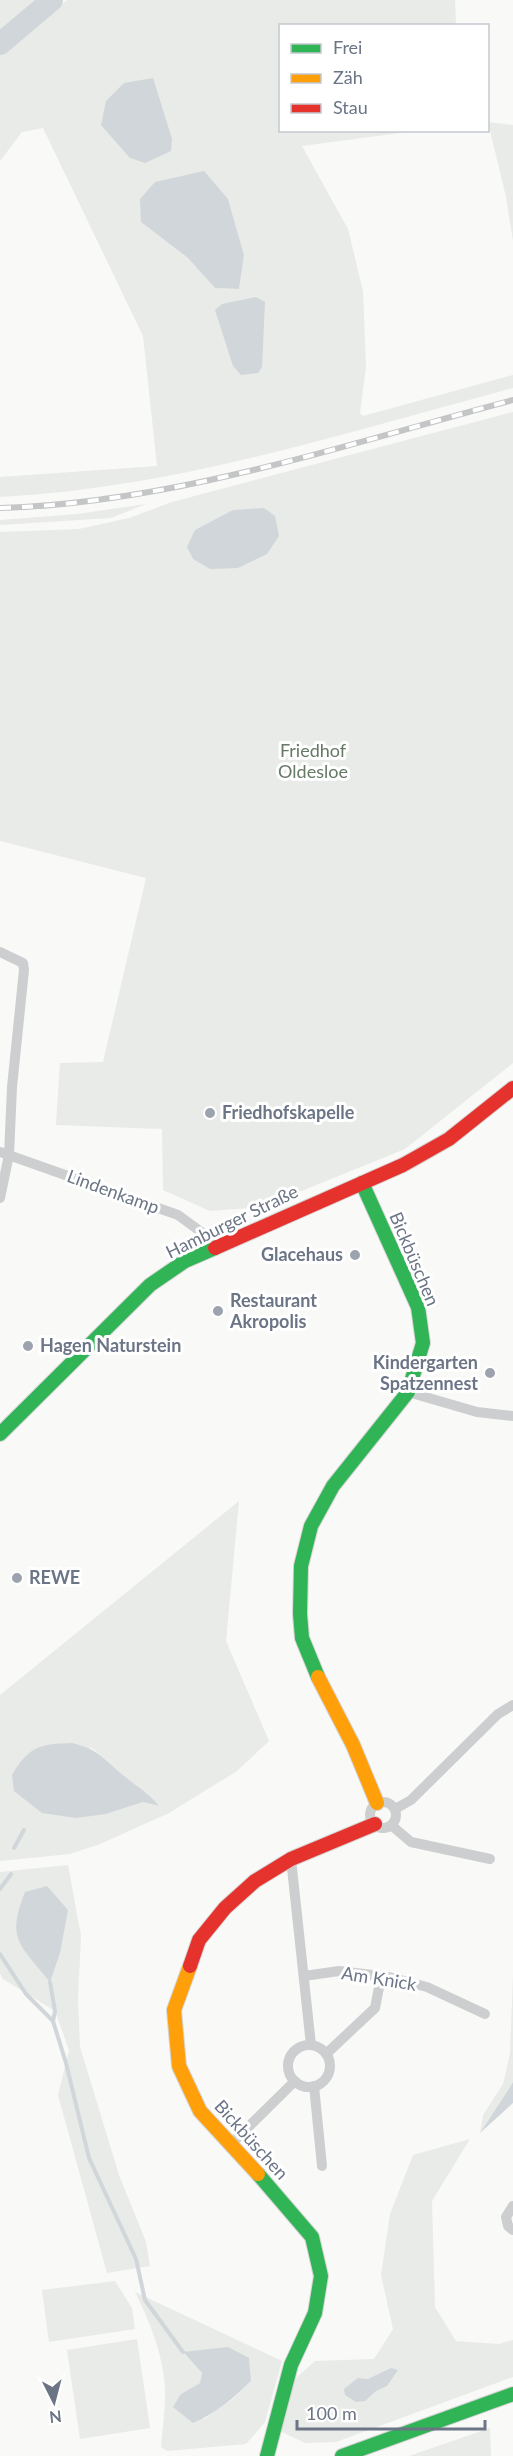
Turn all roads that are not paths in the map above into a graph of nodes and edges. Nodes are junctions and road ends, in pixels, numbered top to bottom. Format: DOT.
graph roads {
  1 [pos="0,952"];
  2 [pos="513,1088"];
  3 [pos="5,1154"];
  4 [pos="362,1183"];
  5 [pos="0,1198"];
  6 [pos="219,1245"];
  7 [pos="408,1392"];
  8 [pos="513,1416"];
  9 [pos="0,1434"];
  10 [pos="513,1705"];
  11 [pos="377,1803"];
  12 [pos="395,1809"];
  13 [pos="375,1824"];
  14 [pos="391,1825"];
  15 [pos="291,1859"];
  16 [pos="490,1859"];
  17 [pos="304,1976"];
  18 [pos="381,1977"];
  19 [pos="485,2014"];
  20 [pos="311,2045"];
  21 [pos="326,2054"];
  22 [pos="295,2081"];
  23 [pos="314,2086"];
  24 [pos="231,2144"];
  25 [pos="322,2166"];
  26 [pos="513,2206"];
  27 [pos="513,2230"];
  28 [pos="513,2394"];
  29 [pos="267,2456"];
  30 [pos="342,2456"];
  1 -- 3 [label="street"];
  2 -- 4 [label="street, Hamburger Straße"];
  3 -- 5 [label="street"];
  3 -- 6 [label="street, Lindenkamp"];
  4 -- 6 [label="street, Hamburger Straße"];
  4 -- 7 [label="street, Bickbüschen"];
  6 -- 9 [label="street, Hamburger Straße"];
  7 -- 8 [label="street"];
  7 -- 11 [label="street, Bickbüschen"];
  10 -- 12 [label="street"];
  11 -- 12 [label="street"];
  11 -- 13 [label="street, Bickbüschen"];
  12 -- 14 [label="street"];
  13 -- 14 [label="street, Bickbüschen"];
  13 -- 15 [label="street, Bickbüschen"];
  14 -- 16 [label="street"];
  15 -- 17 [label="street"];
  15 -- 24 [label="street, Bickbüschen"];
  17 -- 18 [label="street, Am Knick"];
  17 -- 20 [label="street"];
  18 -- 19 [label="street, Am Knick"];
  18 -- 21 [label="street"];
  20 -- 21 [label="street"];
  20 -- 22 [label="street"];
  21 -- 23 [label="street"];
  22 -- 23 [label="street"];
  22 -- 24 [label="street"];
  23 -- 25 [label="street"];
  24 -- 29 [label="street, Bickbüschen"];
  26 -- 27 [label="street"];
  28 -- 30 [label="street"];
}
